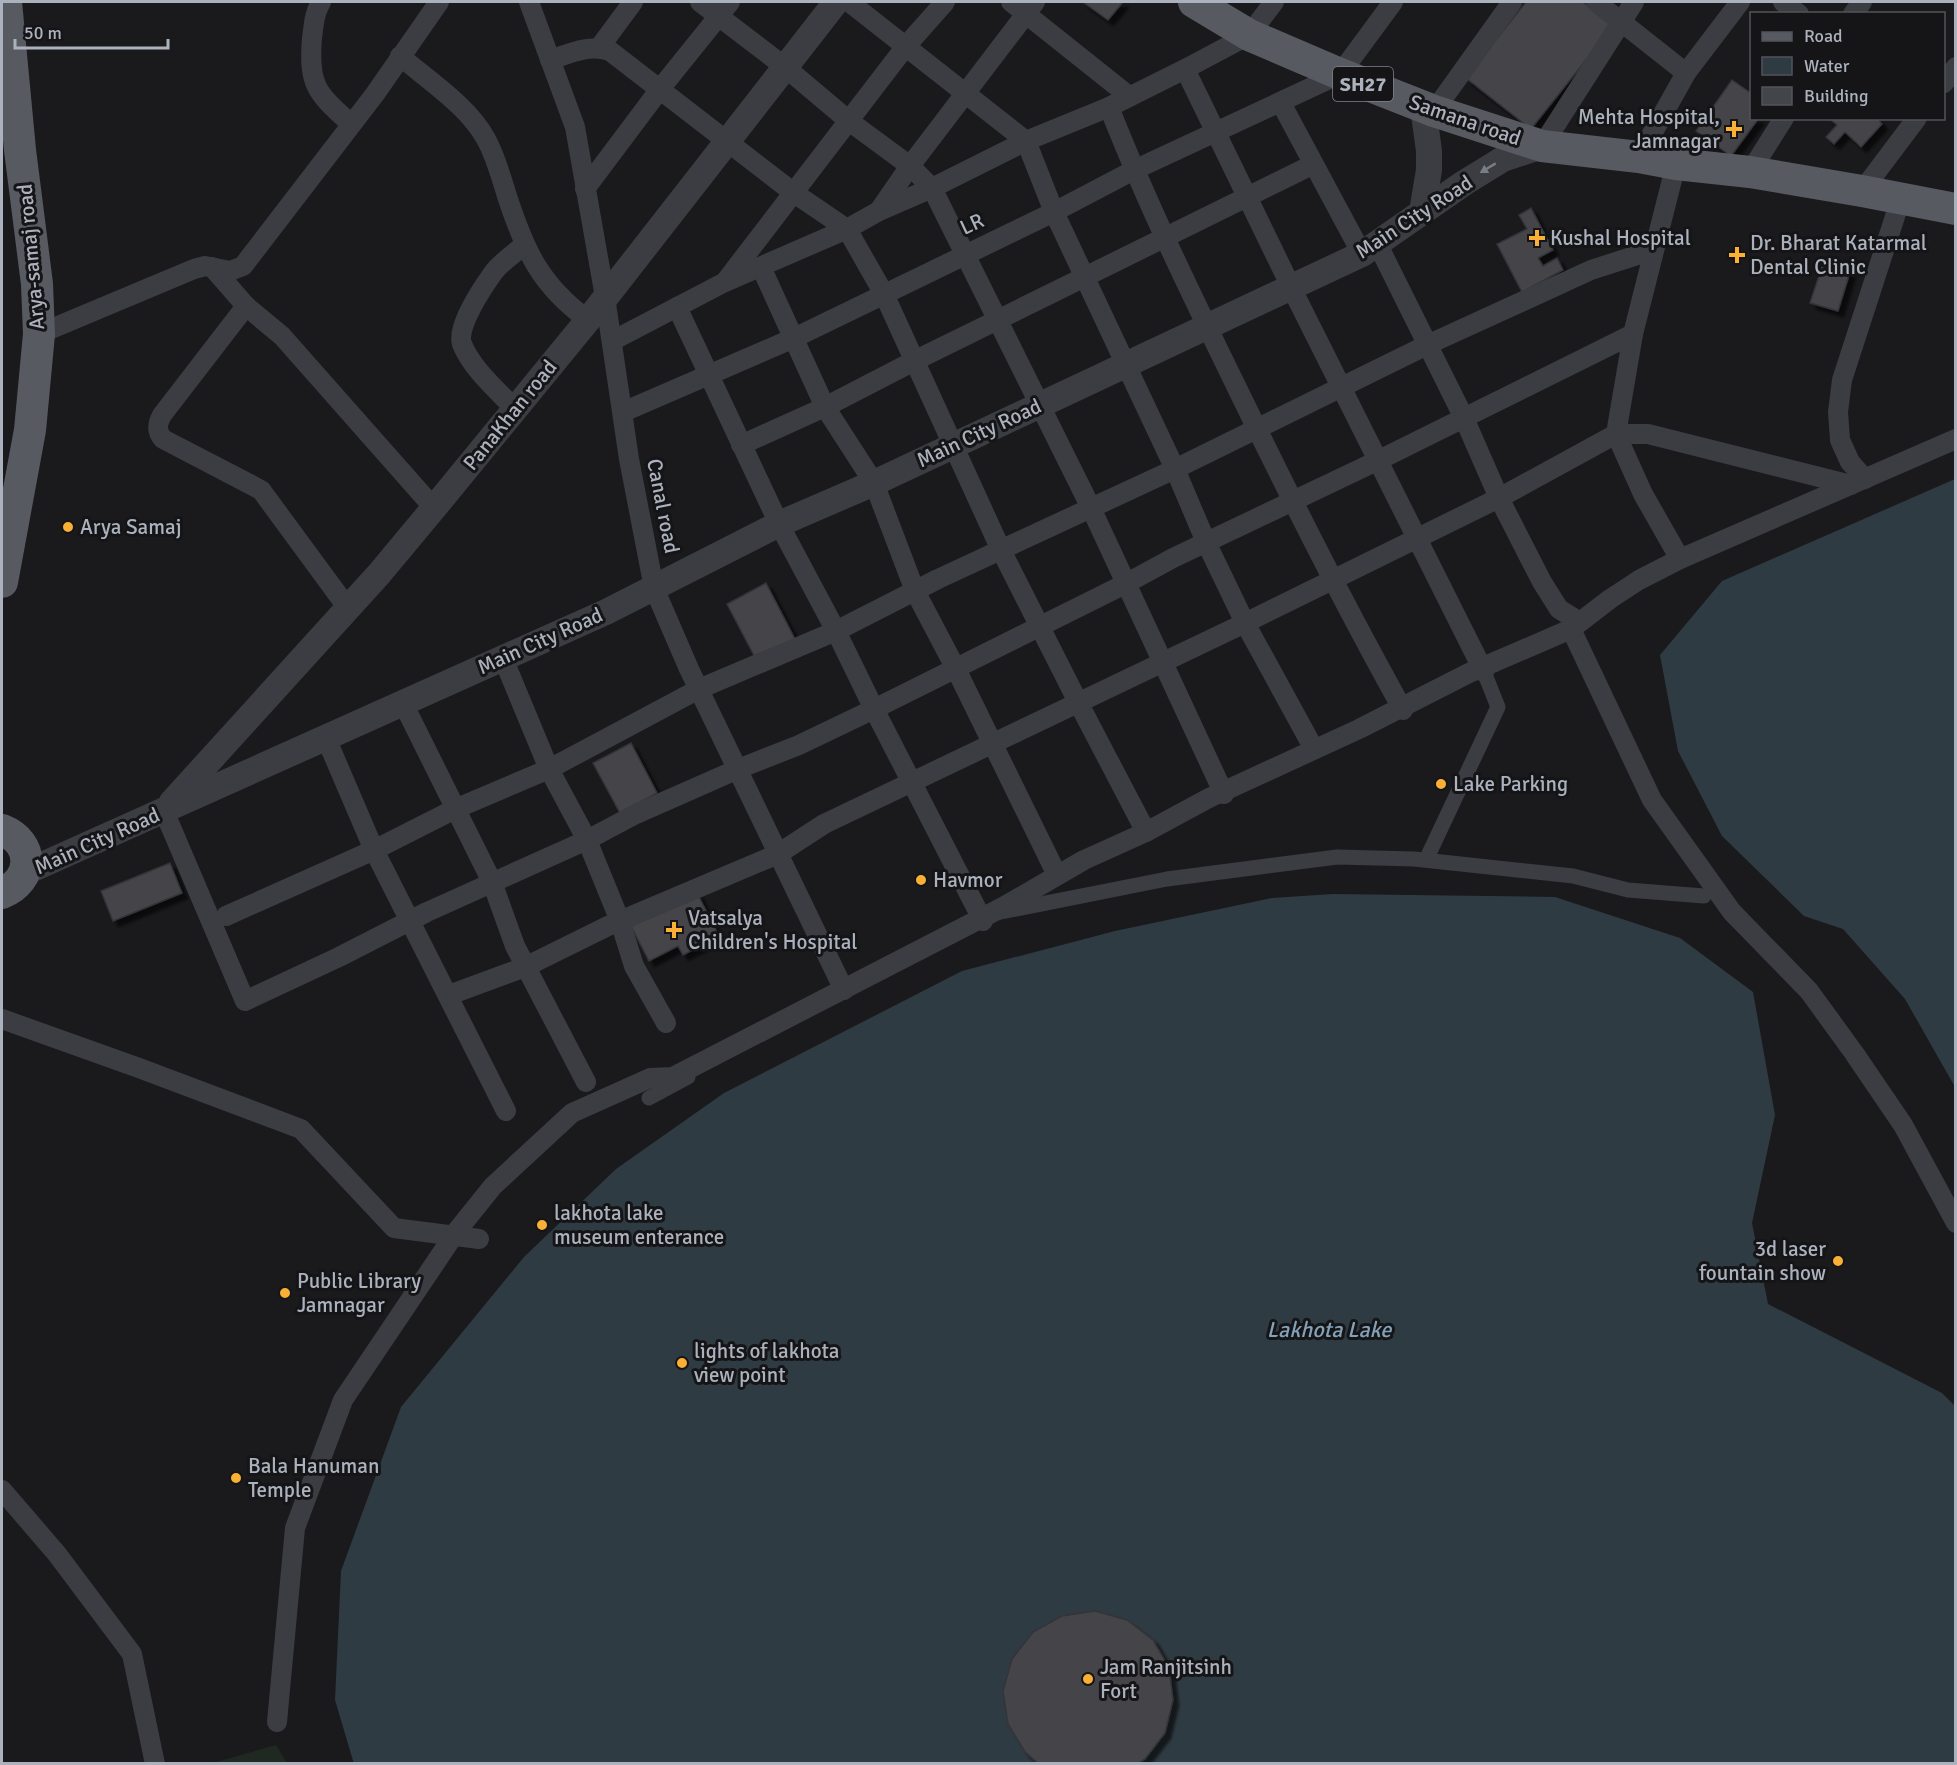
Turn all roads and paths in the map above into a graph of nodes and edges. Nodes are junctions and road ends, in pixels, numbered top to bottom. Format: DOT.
graph roads {
  1 [pos="6,2"];
  2 [pos="321,2"];
  3 [pos="439,2"];
  4 [pos="633,2"];
  5 [pos="700,2"];
  6 [pos="836,2"];
  7 [pos="849,2"];
  8 [pos="945,2"];
  9 [pos="1194,2"];
  10 [pos="1274,2"];
  11 [pos="1393,2"];
  12 [pos="1512,2"];
  13 [pos="1596,2"];
  14 [pos="1634,2"];
  15 [pos="1740,2"];
  16 [pos="1783,2"];
  17 [pos="530,3"];
  18 [pos="1024,5"];
  19 [pos="724,9"];
  20 [pos="1796,12"];
  21 [pos="1621,21"];
  22 [pos="1249,35"];
  23 [pos="906,46"];
  24 [pos="599,48"];
  25 [pos="400,56"];
  26 [pos="550,60"];
  27 [pos="785,67"];
  28 [pos="1956,68"];
  29 [pos="1185,69"];
  30 [pos="1686,73"];
  31 [pos="1340,74"];
  32 [pos="1945,82"];
  33 [pos="660,89"];
  34 [pos="965,93"];
  35 [pos="1129,96"];
  36 [pos="1281,103"];
  37 [pos="1109,107"];
  38 [pos="1429,109"];
  39 [pos="1783,120"];
  40 [pos="1915,120"];
  41 [pos="849,121"];
  42 [pos="351,124"];
  43 [pos="1216,131"];
  44 [pos="728,141"];
  45 [pos="1026,141"];
  46 [pos="1542,146"];
  47 [pos="1639,157"];
  48 [pos="1676,164"];
  49 [pos="1312,165"];
  50 [pos="910,166"];
  51 [pos="1134,170"];
  52 [pos="1750,172"];
  53 [pos="932,188"];
  54 [pos="585,189"];
  55 [pos="1862,191"];
  56 [pos="794,193"];
  57 [pos="1248,197"];
  58 [pos="1901,198"];
  59 [pos="1956,209"];
  60 [pos="879,211"];
  61 [pos="1054,212"];
  62 [pos="1422,212"];
  63 [pos="847,229"];
  64 [pos="1165,237"];
  65 [pos="524,245"];
  66 [pos="1370,248"];
  67 [pos="1653,250"];
  68 [pos="964,254"];
  69 [pos="212,267"];
  70 [pos="761,267"];
  71 [pos="1084,277"];
  72 [pos="725,282"];
  73 [pos="1291,287"];
  74 [pos="884,294"];
  75 [pos="605,297"];
  76 [pos="246,306"];
  77 [pos="677,307"];
  78 [pos="588,320"];
  79 [pos="997,320"];
  80 [pos="1206,326"];
  81 [pos="39,334"];
  82 [pos="1633,334"];
  83 [pos="794,338"];
  84 [pos="612,341"];
  85 [pos="1427,345"];
  86 [pos="914,361"];
  87 [pos="1126,364"];
  88 [pos="708,374"];
  89 [pos="1342,388"];
  90 [pos="1039,405"];
  91 [pos="825,407"];
  92 [pos="515,409"];
  93 [pos="622,412"];
  94 [pos="1464,418"];
  95 [pos="1257,430"];
  96 [pos="1616,434"];
  97 [pos="1956,439"];
  98 [pos="741,445"];
  99 [pos="952,445"];
  100 [pos="1379,460"];
  101 [pos="1175,469"];
  102 [pos="1858,482"];
  103 [pos="874,483"];
  104 [pos="1499,498"];
  105 [pos="1292,501"];
  106 [pos="434,508"];
  107 [pos="1091,508"];
  108 [pos="779,524"];
  109 [pos="1416,538"];
  110 [pos="1206,542"];
  111 [pos="1001,550"];
  112 [pos="1680,559"];
  113 [pos="1334,579"];
  114 [pos="2,582"];
  115 [pos="1127,583"];
  116 [pos="654,588"];
  117 [pos="915,591"];
  118 [pos="347,607"];
  119 [pos="1245,623"];
  120 [pos="1040,626"];
  121 [pos="1575,626"];
  122 [pos="836,631"];
  123 [pos="503,658"];
  124 [pos="1164,662"];
  125 [pos="956,669"];
  126 [pos="1483,670"];
  127 [pos="699,689"];
  128 [pos="403,703"];
  129 [pos="1079,704"];
  130 [pos="1402,709"];
  131 [pos="874,710"];
  132 [pos="326,738"];
  133 [pos="992,745"];
  134 [pos="1314,749"];
  135 [pos="549,769"];
  136 [pos="738,769"];
  137 [pos="912,783"];
  138 [pos="1224,792"];
  139 [pos="455,809"];
  140 [pos="164,811"];
  141 [pos="2,830"];
  142 [pos="1146,831"];
  143 [pos="587,840"];
  144 [pos="374,850"];
  145 [pos="778,854"];
  146 [pos="1426,860"];
  147 [pos="1057,875"];
  148 [pos="492,882"];
  149 [pos="13,883"];
  150 [pos="1704,896"];
  151 [pos="226,916"];
  152 [pos="983,919"];
  153 [pos="411,920"];
  154 [pos="620,921"];
  155 [pos="525,967"];
  156 [pos="844,990"];
  157 [pos="449,995"];
  158 [pos="2,1019"];
  159 [pos="666,1023"];
  160 [pos="586,1082"];
  161 [pos="650,1098"];
  162 [pos="506,1110"];
  163 [pos="1956,1223"];
  164 [pos="454,1236"];
  165 [pos="479,1239"];
  166 [pos="2,1490"];
  167 [pos="277,1722"];
  168 [pos="155,1764"];
  1 -- 81 [label="main road, Arya-samaj road"];
  2 -- 42 [label="street"];
  3 -- 25 [label="street"];
  4 -- 24 [label="street"];
  5 -- 19 [label="street"];
  6 -- 27 [label="street, PanaKhan road"];
  7 -- 23 [label="street"];
  8 -- 23 [label="street"];
  9 -- 22 [label="main road, Samana road / SH27"];
  10 -- 22 [label="street"];
  11 -- 31 [label="street"];
  12 -- 38 [label="street"];
  13 -- 21 [label="street"];
  14 -- 21 [label="street"];
  15 -- 30 [label="street"];
  16 -- 20 [label="street"];
  17 -- 26 [label="street, Canal road"];
  18 -- 34 [label="street"];
  18 -- 35 [label="street"];
  19 -- 27 [label="street"];
  19 -- 33 [label="street"];
  21 -- 30 [label="street"];
  21 -- 46 [label="street"];
  22 -- 29 [label="street"];
  22 -- 31 [label="main road, Samana road / SH27"];
  23 -- 34 [label="street"];
  23 -- 41 [label="street"];
  24 -- 26 [label="street"];
  24 -- 33 [label="street"];
  25 -- 42 [label="street"];
  25 -- 65 [label="street"];
  26 -- 54 [label="street, Canal road"];
  27 -- 41 [label="street"];
  27 -- 44 [label="street, PanaKhan road"];
  28 -- 32 [label="street"];
  29 -- 35 [label="street"];
  29 -- 43 [label="street"];
  30 -- 47 [label="street"];
  31 -- 36 [label="street, LR"];
  31 -- 38 [label="main road, Samana road / SH27"];
  33 -- 44 [label="street"];
  33 -- 54 [label="street"];
  34 -- 45 [label="street"];
  34 -- 50 [label="street"];
  35 -- 37 [label="street"];
  36 -- 43 [label="street, LR"];
  36 -- 49 [label="street"];
  37 -- 45 [label="street"];
  37 -- 51 [label="street"];
  38 -- 46 [label="main road, Samana road / SH27"];
  38 -- 62 [label="street"];
  39 -- 52 [label="street"];
  40 -- 55 [label="street"];
  41 -- 50 [label="street"];
  41 -- 56 [label="street"];
  42 -- 69 [label="street"];
  43 -- 51 [label="street, LR"];
  43 -- 57 [label="street"];
  44 -- 56 [label="street"];
  44 -- 75 [label="street, PanaKhan road"];
  45 -- 53 [label="street"];
  45 -- 61 [label="street"];
  46 -- 47 [label="main road, Main City Road / SH27"];
  46 -- 62 [label="street, Main City Road, one-way"];
  47 -- 48 [label="main road, Main City Road / SH27"];
  48 -- 52 [label="main road, Main City Road / SH27"];
  48 -- 67 [label="street"];
  49 -- 57 [label="street"];
  49 -- 66 [label="street"];
  50 -- 53 [label="street"];
  50 -- 60 [label="street"];
  51 -- 61 [label="street, LR"];
  51 -- 64 [label="street"];
  52 -- 55 [label="main road, Main City Road / SH27"];
  53 -- 60 [label="street"];
  53 -- 68 [label="street"];
  54 -- 75 [label="street, Canal road"];
  55 -- 58 [label="main road, Main City Road / SH27"];
  56 -- 63 [label="street"];
  56 -- 72 [label="street"];
  57 -- 64 [label="street"];
  57 -- 73 [label="street"];
  58 -- 59 [label="main road, Main City Road / SH27"];
  58 -- 102 [label="street"];
  60 -- 63 [label="street"];
  61 -- 68 [label="street, LR"];
  61 -- 71 [label="street"];
  62 -- 66 [label="street, Main City Road"];
  63 -- 70 [label="street"];
  63 -- 74 [label="street"];
  64 -- 71 [label="street"];
  64 -- 80 [label="street"];
  65 -- 78 [label="street"];
  65 -- 92 [label="street"];
  66 -- 73 [label="street, Main City Road"];
  66 -- 85 [label="street"];
  67 -- 82 [label="street"];
  67 -- 85 [label="street"];
  68 -- 74 [label="street, LR"];
  68 -- 79 [label="street"];
  69 -- 76 [label="street"];
  69 -- 81 [label="street"];
  70 -- 72 [label="street"];
  70 -- 83 [label="street"];
  71 -- 79 [label="street"];
  71 -- 87 [label="street"];
  72 -- 77 [label="street"];
  73 -- 80 [label="street, Main City Road"];
  73 -- 89 [label="street"];
  74 -- 83 [label="street, LR"];
  74 -- 86 [label="street"];
  75 -- 78 [label="street, PanaKhan road"];
  75 -- 84 [label="street, Canal road"];
  76 -- 106 [label="street"];
  76 -- 118 [label="street"];
  77 -- 84 [label="street"];
  77 -- 88 [label="street"];
  78 -- 92 [label="street, PanaKhan road"];
  79 -- 86 [label="street"];
  79 -- 90 [label="street"];
  80 -- 87 [label="street, Main City Road"];
  80 -- 95 [label="street"];
  81 -- 114 [label="main road, Arya-samaj road"];
  82 -- 94 [label="street"];
  82 -- 96 [label="street"];
  83 -- 88 [label="street, LR"];
  83 -- 91 [label="street"];
  84 -- 93 [label="street, Canal road"];
  85 -- 89 [label="street"];
  85 -- 94 [label="street"];
  86 -- 91 [label="street"];
  86 -- 99 [label="street"];
  87 -- 90 [label="street, Main City Road"];
  87 -- 101 [label="street"];
  88 -- 93 [label="street, LR"];
  88 -- 98 [label="street"];
  89 -- 95 [label="street"];
  89 -- 100 [label="street"];
  90 -- 99 [label="street, Main City Road"];
  90 -- 107 [label="street"];
  91 -- 98 [label="street"];
  91 -- 103 [label="street"];
  92 -- 106 [label="street, PanaKhan road"];
  93 -- 116 [label="street, Canal road"];
  94 -- 100 [label="street"];
  94 -- 104 [label="street"];
  95 -- 101 [label="street"];
  95 -- 105 [label="street"];
  96 -- 102 [label="street"];
  96 -- 104 [label="street"];
  96 -- 112 [label="street"];
  97 -- 102 [label="street"];
  98 -- 108 [label="street"];
  99 -- 103 [label="street, Main City Road"];
  99 -- 111 [label="street"];
  100 -- 105 [label="street"];
  100 -- 109 [label="street"];
  101 -- 107 [label="street"];
  101 -- 110 [label="street"];
  102 -- 112 [label="street"];
  103 -- 108 [label="street, Main City Road"];
  103 -- 117 [label="street"];
  104 -- 109 [label="street"];
  104 -- 121 [label="street"];
  105 -- 110 [label="street"];
  105 -- 113 [label="street"];
  106 -- 118 [label="street, PanaKhan road"];
  107 -- 111 [label="street"];
  107 -- 115 [label="street"];
  108 -- 116 [label="street, Main City Road"];
  108 -- 122 [label="street"];
  109 -- 113 [label="street"];
  109 -- 126 [label="street"];
  110 -- 115 [label="street"];
  110 -- 119 [label="street"];
  111 -- 117 [label="street"];
  111 -- 120 [label="street"];
  112 -- 121 [label="street"];
  113 -- 119 [label="street"];
  113 -- 130 [label="street"];
  115 -- 120 [label="street"];
  115 -- 124 [label="street"];
  116 -- 123 [label="street, Main City Road"];
  116 -- 127 [label="street, Canal road"];
  117 -- 122 [label="street"];
  117 -- 125 [label="street"];
  118 -- 140 [label="street, PanaKhan road"];
  119 -- 124 [label="street"];
  119 -- 134 [label="street"];
  120 -- 125 [label="street"];
  120 -- 129 [label="street"];
  121 -- 126 [label="street"];
  121 -- 163 [label="street"];
  122 -- 127 [label="street"];
  122 -- 131 [label="street"];
  123 -- 128 [label="street, Main City Road"];
  123 -- 135 [label="street"];
  124 -- 129 [label="street"];
  124 -- 138 [label="street"];
  125 -- 131 [label="street"];
  125 -- 133 [label="street"];
  126 -- 130 [label="street"];
  126 -- 146 [label="street"];
  127 -- 135 [label="street"];
  127 -- 136 [label="street, Canal road"];
  128 -- 132 [label="street, Main City Road"];
  128 -- 139 [label="street"];
  129 -- 133 [label="street"];
  129 -- 142 [label="street"];
  130 -- 134 [label="street"];
  131 -- 136 [label="street"];
  131 -- 137 [label="street"];
  132 -- 140 [label="street, Main City Road"];
  132 -- 144 [label="street"];
  133 -- 137 [label="street"];
  133 -- 147 [label="street"];
  134 -- 138 [label="street"];
  135 -- 139 [label="street"];
  135 -- 143 [label="street"];
  136 -- 143 [label="street"];
  136 -- 145 [label="street, Canal road"];
  137 -- 145 [label="street"];
  137 -- 152 [label="street"];
  138 -- 142 [label="street"];
  139 -- 144 [label="street"];
  139 -- 148 [label="street"];
  140 -- 149 [label="street, Main City Road"];
  140 -- 153 [label="street"];
  141 -- 149 [label="main road"];
  142 -- 147 [label="street"];
  143 -- 148 [label="street"];
  143 -- 154 [label="street"];
  144 -- 151 [label="street"];
  144 -- 153 [label="street"];
  145 -- 154 [label="street"];
  145 -- 156 [label="street, Canal road"];
  146 -- 150 [label="street"];
  146 -- 152 [label="street"];
  147 -- 152 [label="street"];
  148 -- 153 [label="street"];
  148 -- 155 [label="street"];
  152 -- 156 [label="street"];
  153 -- 157 [label="street"];
  154 -- 155 [label="street"];
  154 -- 159 [label="street"];
  155 -- 157 [label="street"];
  155 -- 160 [label="street"];
  156 -- 161 [label="street"];
  156 -- 164 [label="street"];
  157 -- 162 [label="street"];
  158 -- 164 [label="street"];
  164 -- 165 [label="street"];
  164 -- 167 [label="street"];
  166 -- 168 [label="street"];
}
